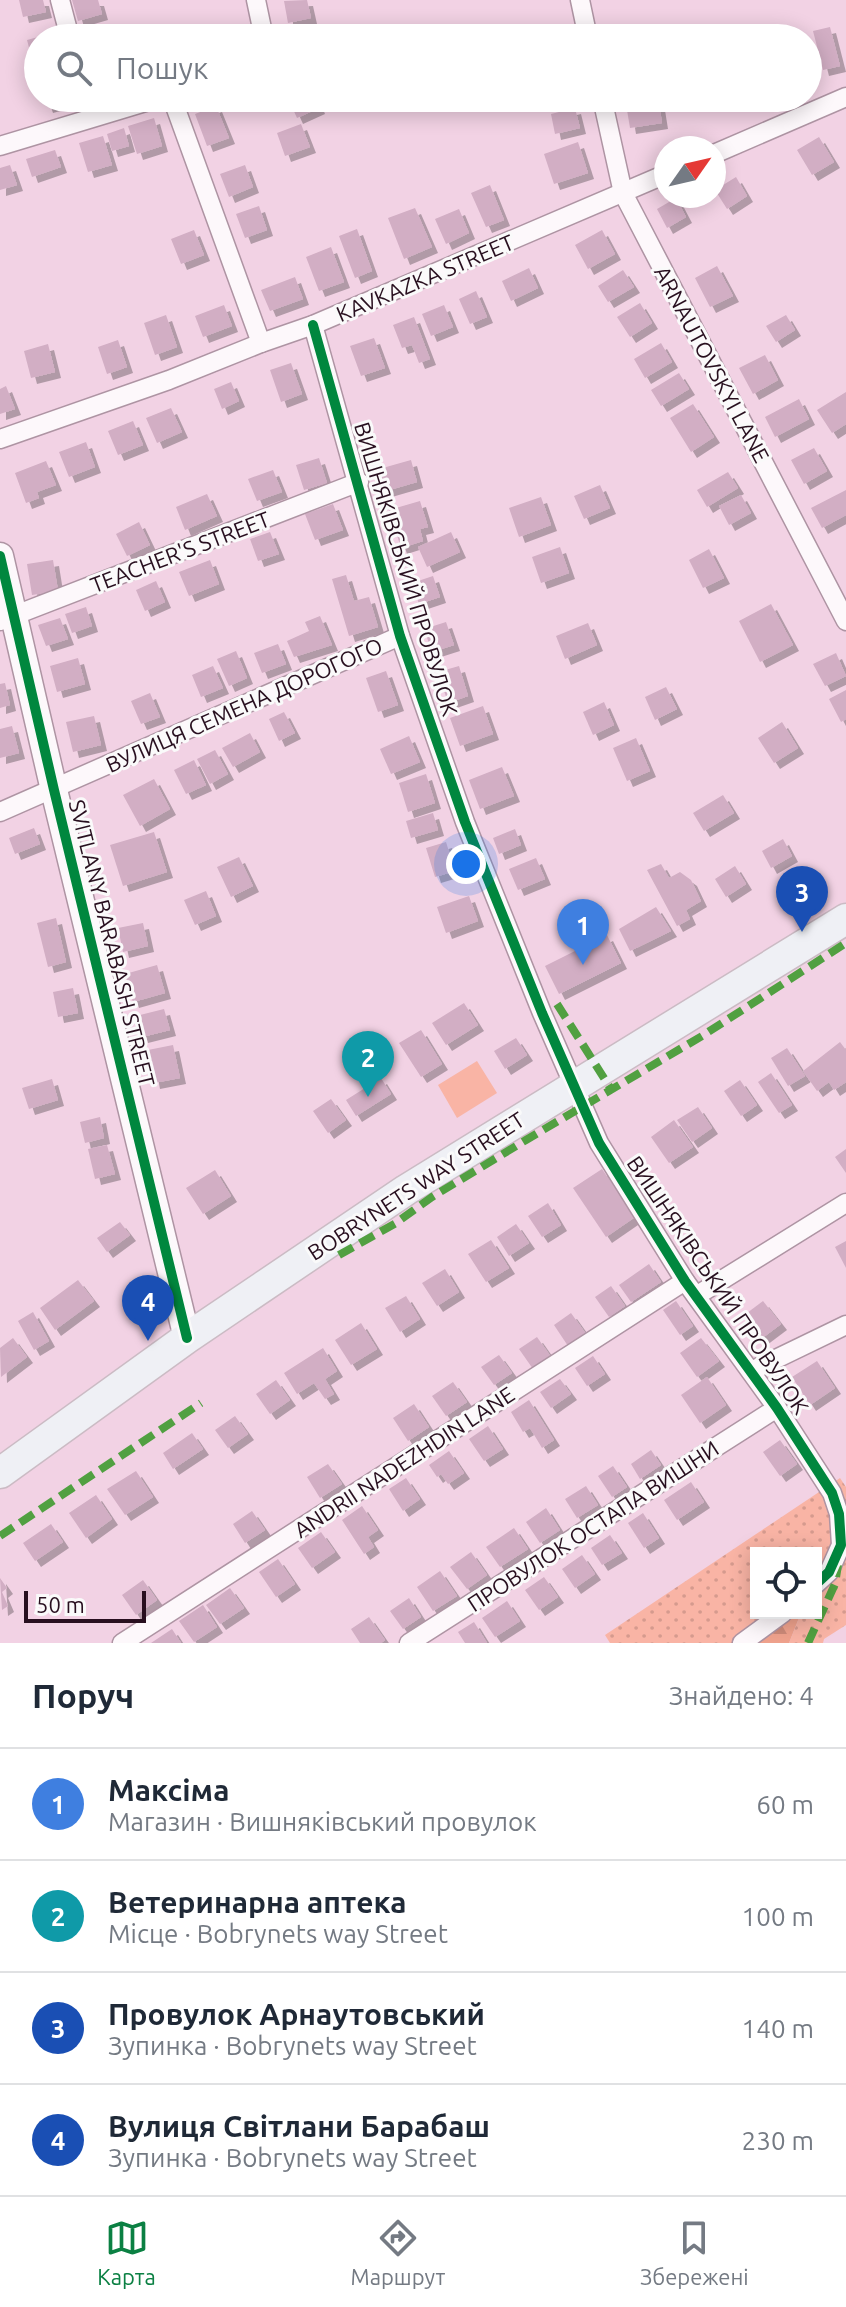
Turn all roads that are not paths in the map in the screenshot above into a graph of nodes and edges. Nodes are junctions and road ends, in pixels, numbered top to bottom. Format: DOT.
graph roads {
  1 [pos="60,0"];
  2 [pos="256,0"];
  3 [pos="580,0"];
  4 [pos="66,24"];
  5 [pos="261,24"];
  6 [pos="585,24"];
  7 [pos="846,97"];
  8 [pos="822,107"];
  9 [pos="80,112"];
  10 [pos="177,112"];
  11 [pos="605,112"];
  12 [pos="811,112"];
  13 [pos="0,146"];
  14 [pos="726,149"];
  15 [pos="654,179"];
  16 [pos="623,193"];
  17 [pos="313,325"];
  18 [pos="261,343"];
  19 [pos="0,439"];
  20 [pos="359,482"];
  21 [pos="0,556"];
  22 [pos="7,618"];
  23 [pos="846,621"];
  24 [pos="400,636"];
  25 [pos="54,790"];
  26 [pos="0,812"];
  27 [pos="846,919"];
  28 [pos="575,1084"];
  29 [pos="846,1203"];
  30 [pos="691,1288"];
  31 [pos="846,1325"];
  32 [pos="187,1338"];
  33 [pos="751,1371"];
  34 [pos="777,1408"];
  35 [pos="0,1473"];
  36 [pos="822,1578"];
  37 [pos="775,1619"];
  38 [pos="128,1641"];
  39 [pos="409,1643"];
  40 [pos="742,1643"];
  1 -- 4 [label="street"];
  2 -- 5 [label="street"];
  3 -- 6 [label="street"];
  7 -- 8 [label="street"];
  9 -- 13 [label="street"];
  10 -- 18 [label="street"];
  11 -- 16 [label="street, ARNAUTOVSKYI LANE"];
  12 -- 14 [label="street"];
  15 -- 16 [label="street, KAVKAZKA STREET"];
  16 -- 17 [label="street, KAVKAZKA STREET"];
  16 -- 23 [label="street, ARNAUTOVSKYI LANE"];
  17 -- 18 [label="street, KAVKAZKA STREET"];
  17 -- 20 [label="street, ВИШНЯКІВСЬКИЙ ПРОВУЛОК"];
  18 -- 19 [label="street, KAVKAZKA STREET"];
  20 -- 22 [label="street, TEACHER'S STREET"];
  20 -- 24 [label="street, ВИШНЯКІВСЬКИЙ ПРОВУЛОК"];
  21 -- 22 [label="street, SVITLANY BARABASH STREET"];
  22 -- 25 [label="street, SVITLANY BARABASH STREET"];
  24 -- 25 [label="street, ВУЛИЦЯ СЕМЕНА ДОРОГОГО"];
  24 -- 28 [label="street, ВИШНЯКІВСЬКИЙ ПРОВУЛОК"];
  25 -- 26 [label="street, ВУЛИЦЯ СЕМЕНА ДОРОГОГО"];
  25 -- 32 [label="street, SVITLANY BARABASH STREET"];
  27 -- 28 [label="main road, BOBRYNETS WAY STREET"];
  28 -- 30 [label="street, ВИШНЯКІВСЬКИЙ ПРОВУЛОК"];
  28 -- 32 [label="main road, BOBRYNETS WAY STREET"];
  29 -- 30 [label="street, ANDRII NADEZHDIN LANE"];
  30 -- 33 [label="street, ВИШНЯКІВСЬКИЙ ПРОВУЛОК"];
  30 -- 38 [label="street, ANDRII NADEZHDIN LANE"];
  31 -- 33 [label="street, ВИШНЯКІВСЬКИЙ ПРОВУЛОК"];
  32 -- 35 [label="main road, BOBRYNETS WAY STREET"];
  33 -- 34 [label="street, ВИШНЯКІВСЬКИЙ ПРОВУЛОК"];
  34 -- 36 [label="street, ВИШНЯКІВСЬКИЙ ПРОВУЛОК"];
  34 -- 39 [label="street, ПРОВУЛОК ОСТАПА ВИШНИ"];
  37 -- 40 [label="street"];
}
